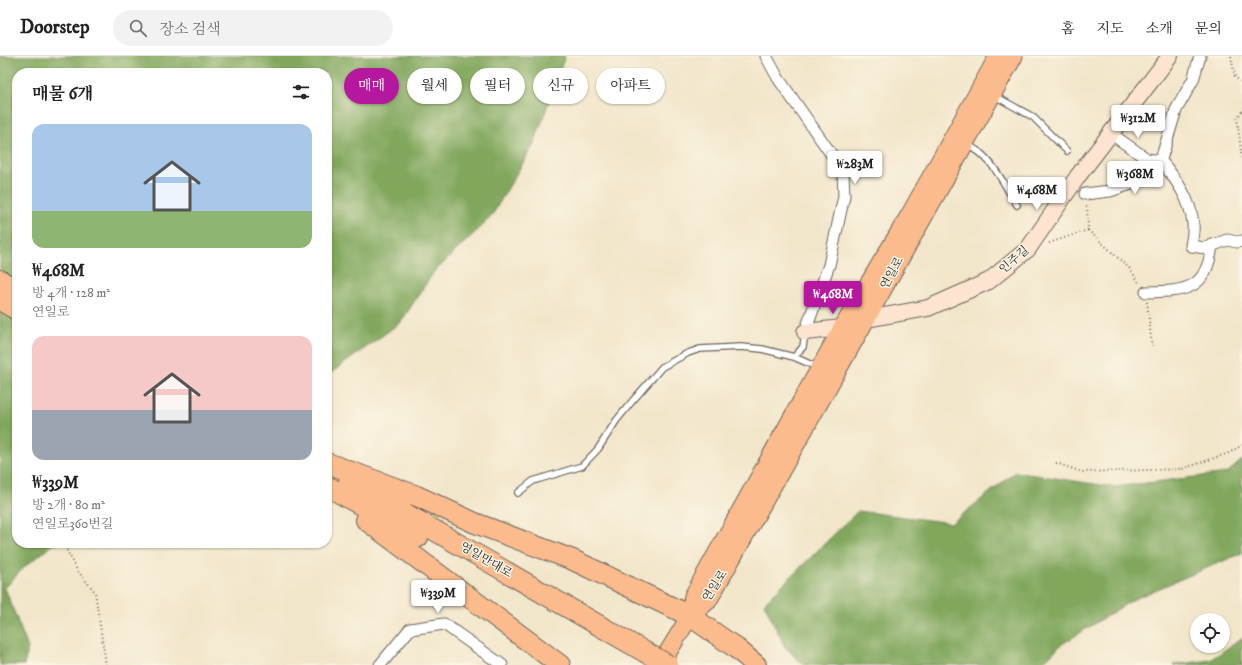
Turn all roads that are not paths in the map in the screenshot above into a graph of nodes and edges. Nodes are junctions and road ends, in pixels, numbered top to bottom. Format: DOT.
graph roads {
  1 [pos="766,56"];
  2 [pos="998,56"];
  3 [pos="1014,56"];
  4 [pos="1170,56"];
  5 [pos="1200,56"];
  6 [pos="992,94"];
  7 [pos="1110,133"];
  8 [pos="965,144"];
  9 [pos="1067,151"];
  10 [pos="1161,160"];
  11 [pos="1085,194"];
  12 [pos="1017,206"];
  13 [pos="1242,241"];
  14 [pos="1212,245"];
  15 [pos="0,280"];
  16 [pos="12,287"];
  17 [pos="1146,292"];
  18 [pos="0,300"];
  19 [pos="12,307"];
  20 [pos="867,319"];
  21 [pos="842,328"];
  22 [pos="805,332"];
  23 [pos="794,356"];
  24 [pos="821,368"];
  25 [pos="332,465"];
  26 [pos="332,472"];
  27 [pos="332,489"];
  28 [pos="518,493"];
  29 [pos="332,496"];
  30 [pos="690,616"];
  31 [pos="642,660"];
  32 [pos="380,665"];
  33 [pos="502,665"];
  34 [pos="560,665"];
  35 [pos="660,665"];
  36 [pos="668,665"];
  37 [pos="756,665"];
  1 -- 22 [label="street"];
  2 -- 21 [label="main road, 연일로"];
  3 -- 6 [label="main road, 연일로"];
  4 -- 7 [label="street, 인주길"];
  5 -- 10 [label="street"];
  6 -- 8 [label="main road, 연일로"];
  6 -- 9 [label="lane"];
  7 -- 10 [label="street"];
  7 -- 20 [label="street, 인주길"];
  8 -- 12 [label="lane"];
  8 -- 20 [label="main road, 연일로"];
  10 -- 11 [label="street"];
  10 -- 14 [label="street"];
  13 -- 14 [label="street"];
  14 -- 17 [label="street"];
  15 -- 16 [label="highway"];
  18 -- 19 [label="highway"];
  20 -- 21 [label="street, 인주길"];
  20 -- 30 [label="main road, 연일로"];
  21 -- 22 [label="street, 인주길"];
  21 -- 24 [label="main road, 연일로"];
  22 -- 23 [label="lane"];
  23 -- 24 [label="lane"];
  23 -- 28 [label="lane"];
  24 -- 30 [label="main road, 연일로"];
  25 -- 30 [label="highway"];
  26 -- 31 [label="highway, 영일만대로"];
  27 -- 31 [label="highway, 영일만대로"];
  29 -- 34 [label="highway"];
  30 -- 35 [label="main road"];
  30 -- 37 [label="highway"];
  31 -- 36 [label="highway, bridge"];
  32 -- 33 [label="street"];
}
